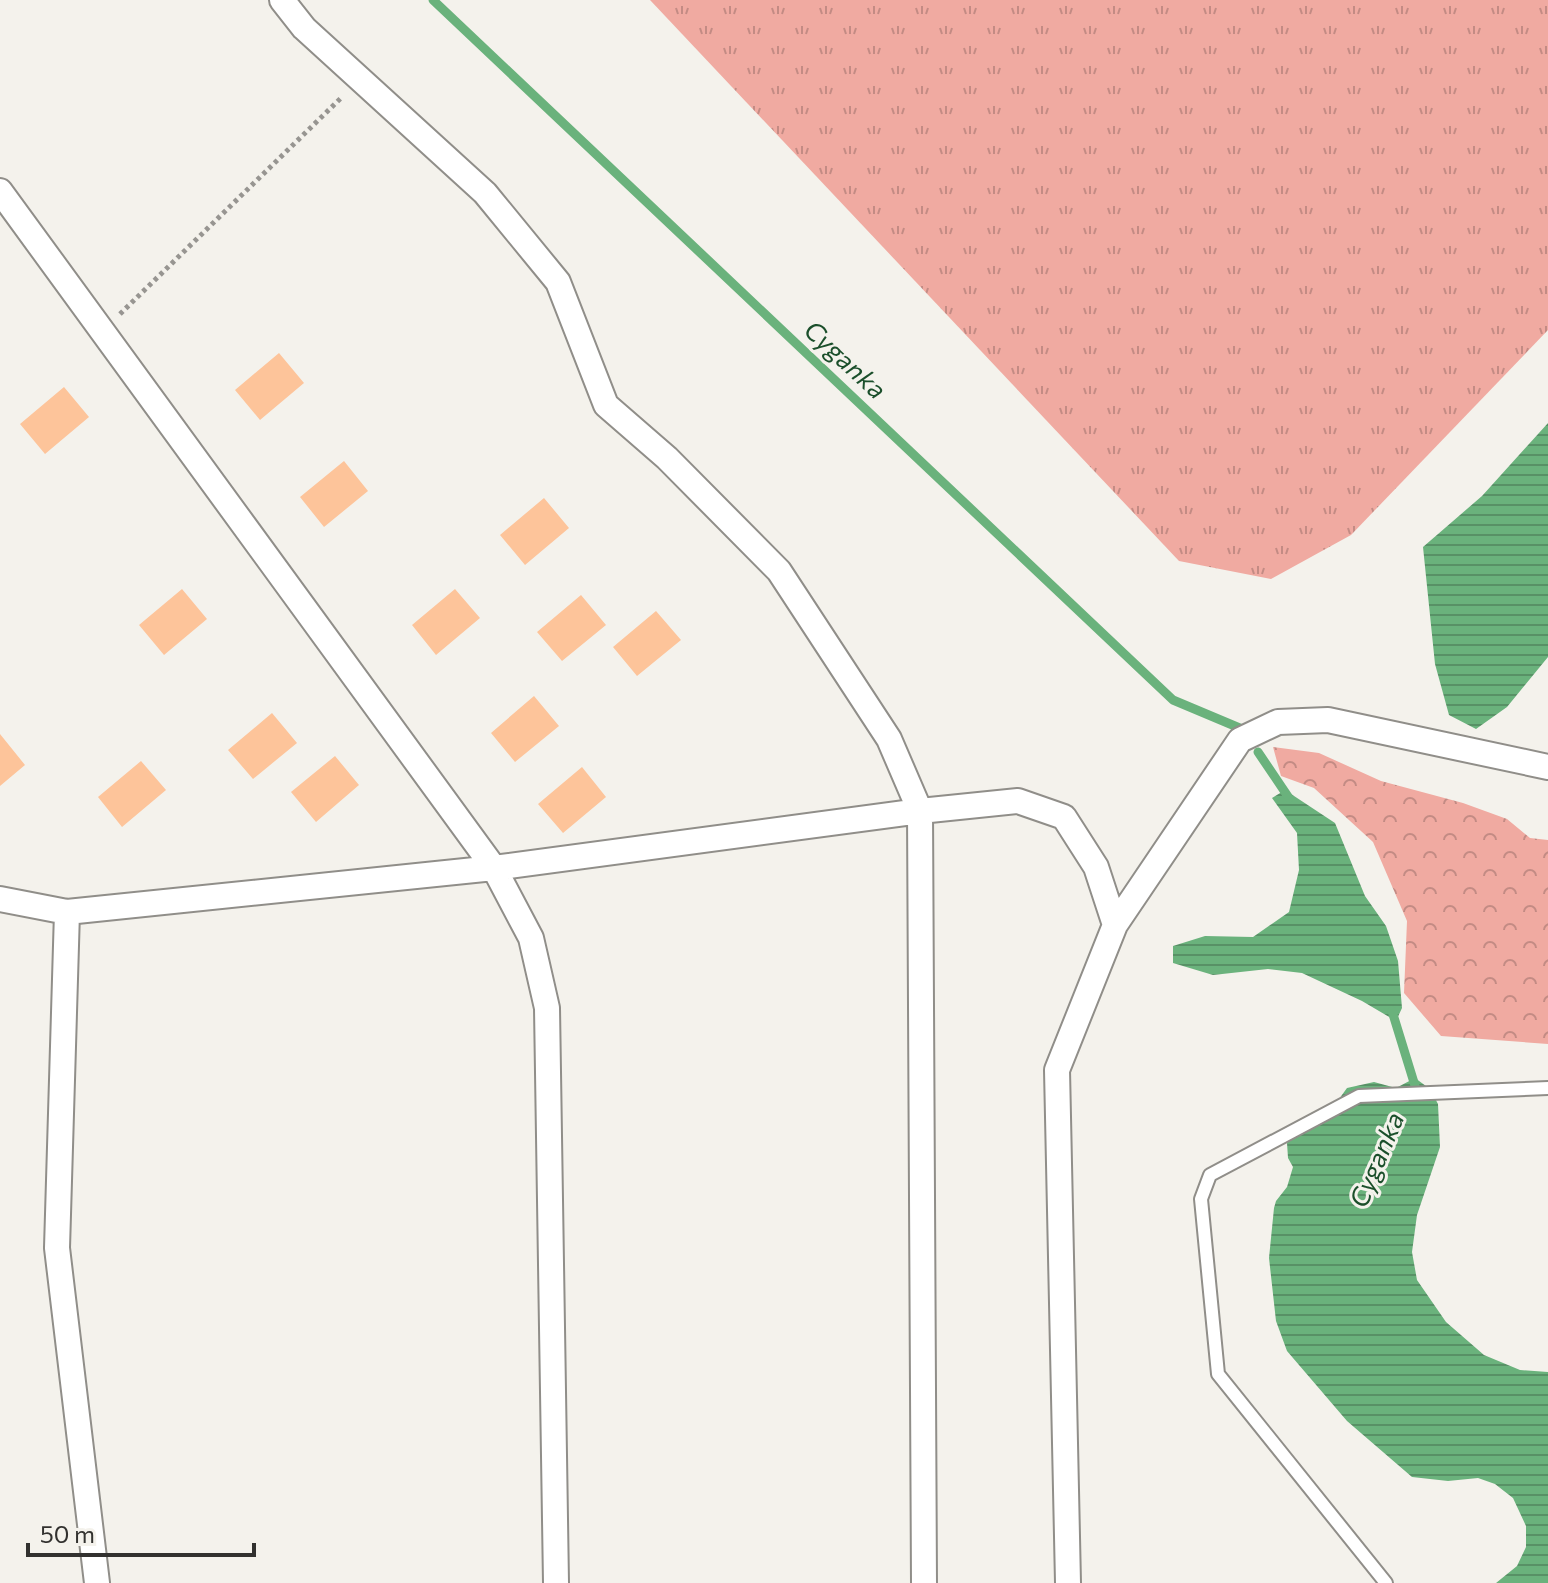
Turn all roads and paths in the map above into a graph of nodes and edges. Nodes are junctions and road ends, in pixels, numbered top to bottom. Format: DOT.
graph roads {
  1 [pos="282,0"];
  2 [pos="361,80"];
  3 [pos="0,191"];
  4 [pos="102,331"];
  5 [pos="1548,767"];
  6 [pos="920,811"];
  7 [pos="494,868"];
  8 [pos="0,899"];
  9 [pos="67,912"];
  10 [pos="1115,925"];
  11 [pos="1548,1088"];
  12 [pos="97,1583"];
  13 [pos="556,1583"];
  14 [pos="924,1583"];
  15 [pos="1068,1583"];
  16 [pos="1386,1583"];
  1 -- 2 [label="street"];
  2 -- 4 [label="path"];
  2 -- 6 [label="street"];
  3 -- 4 [label="street"];
  4 -- 7 [label="street"];
  5 -- 10 [label="street"];
  6 -- 7 [label="street"];
  6 -- 10 [label="street"];
  6 -- 14 [label="street"];
  7 -- 9 [label="street"];
  7 -- 13 [label="street"];
  8 -- 9 [label="street"];
  9 -- 12 [label="street"];
  10 -- 15 [label="street"];
  11 -- 16 [label="lane"];
}
